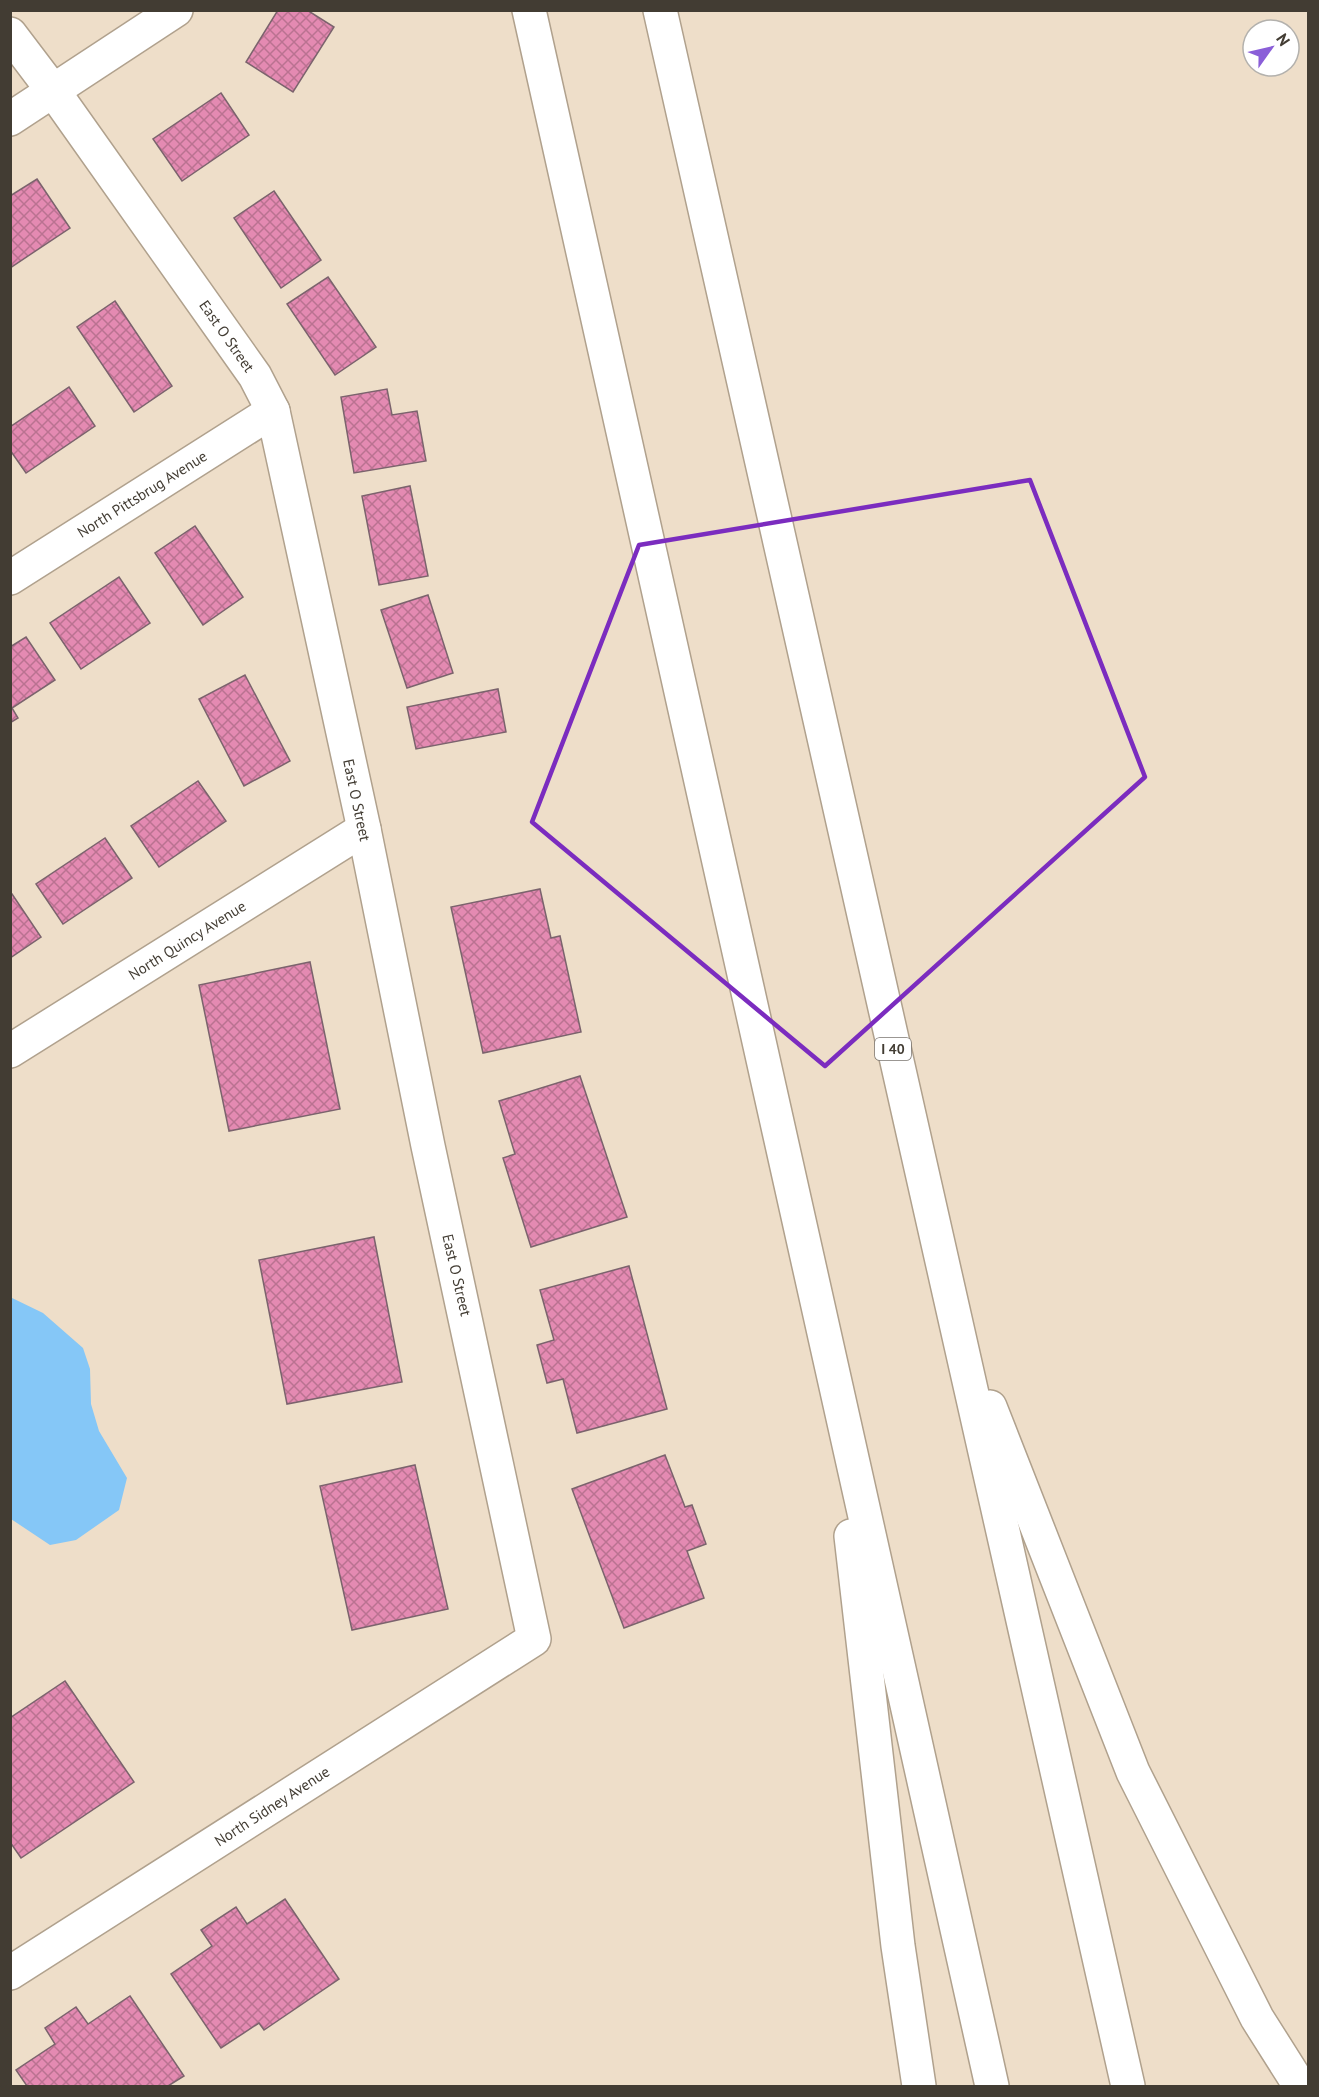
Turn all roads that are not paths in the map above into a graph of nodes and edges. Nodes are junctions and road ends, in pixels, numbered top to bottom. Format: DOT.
graph roads {
  1 [pos="176,10"];
  2 [pos="529,10"];
  3 [pos="660,10"];
  4 [pos="10,34"];
  5 [pos="54,92"];
  6 [pos="10,119"];
  7 [pos="273,411"];
  8 [pos="10,578"];
  9 [pos="364,829"];
  10 [pos="10,1051"];
  11 [pos="951,1306"];
  12 [pos="831,1359"];
  13 [pos="534,1639"];
  14 [pos="10,1973"];
  15 [pos="919,2086"];
  16 [pos="992,2086"];
  17 [pos="1128,2086"];
  18 [pos="1300,2086"];
  1 -- 5 [label="main road"];
  2 -- 12 [label="main road"];
  3 -- 11 [label="main road, I 40"];
  4 -- 5 [label="main road, East O Street"];
  5 -- 6 [label="main road"];
  5 -- 7 [label="main road, East O Street"];
  7 -- 8 [label="main road, North Pittsbrug Avenue"];
  7 -- 9 [label="main road, East O Street"];
  9 -- 10 [label="main road, North Quincy Avenue"];
  9 -- 13 [label="main road, East O Street"];
  11 -- 17 [label="main road, I 40"];
  11 -- 18 [label="main road"];
  12 -- 15 [label="main road"];
  12 -- 16 [label="main road"];
  13 -- 14 [label="main road, North Sidney Avenue"];
}
